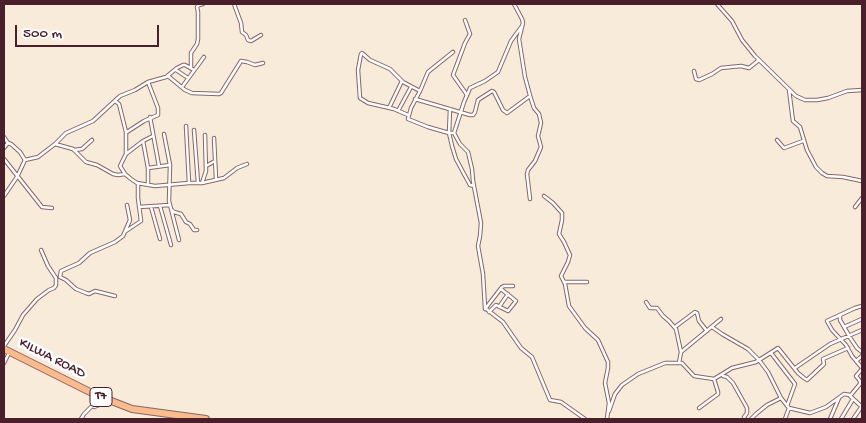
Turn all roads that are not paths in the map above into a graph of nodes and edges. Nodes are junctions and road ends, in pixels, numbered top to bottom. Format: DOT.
graph roads {
  1 [pos="203,4"];
  2 [pos="234,4"];
  3 [pos="514,4"];
  4 [pos="717,4"];
  5 [pos="465,20"];
  6 [pos="522,26"];
  7 [pos="261,35"];
  8 [pos="453,52"];
  9 [pos="204,57"];
  10 [pos="759,60"];
  11 [pos="263,63"];
  12 [pos="191,68"];
  13 [pos="176,70"];
  14 [pos="194,70"];
  15 [pos="694,71"];
  16 [pos="168,76"];
  17 [pos="188,78"];
  18 [pos="148,82"];
  19 [pos="402,82"];
  20 [pos="182,87"];
  21 [pos="411,87"];
  22 [pos="788,89"];
  23 [pos="862,90"];
  24 [pos="420,91"];
  25 [pos="467,95"];
  26 [pos="530,96"];
  27 [pos="415,99"];
  28 [pos="115,101"];
  29 [pos="389,108"];
  30 [pos="450,109"];
  31 [pos="398,111"];
  32 [pos="461,112"];
  33 [pos="408,115"];
  34 [pos="150,118"];
  35 [pos="186,126"];
  36 [pos="194,130"];
  37 [pos="126,132"];
  38 [pos="449,133"];
  39 [pos="454,133"];
  40 [pos="164,134"];
  41 [pos="204,135"];
  42 [pos="153,136"];
  43 [pos="4,137"];
  44 [pos="214,138"];
  45 [pos="92,140"];
  46 [pos="777,140"];
  47 [pos="143,141"];
  48 [pos="804,141"];
  49 [pos="8,143"];
  50 [pos="55,144"];
  51 [pos="4,148"];
  52 [pos="74,150"];
  53 [pos="126,154"];
  54 [pos="4,159"];
  55 [pos="26,160"];
  56 [pos="215,161"];
  57 [pos="247,164"];
  58 [pos="170,165"];
  59 [pos="159,166"];
  60 [pos="206,166"];
  61 [pos="148,168"];
  62 [pos="125,174"];
  63 [pos="17,177"];
  64 [pos="216,179"];
  65 [pos="862,181"];
  66 [pos="189,182"];
  67 [pos="138,183"];
  68 [pos="200,183"];
  69 [pos="148,185"];
  70 [pos="170,185"];
  71 [pos="474,186"];
  72 [pos="4,196"];
  73 [pos="544,196"];
  74 [pos="862,198"];
  75 [pos="530,199"];
  76 [pos="127,205"];
  77 [pos="160,206"];
  78 [pos="139,207"];
  79 [pos="151,207"];
  80 [pos="170,207"];
  81 [pos="854,207"];
  82 [pos="52,208"];
  83 [pos="197,230"];
  84 [pos="125,232"];
  85 [pos="160,239"];
  86 [pos="179,240"];
  87 [pos="171,245"];
  88 [pos="41,250"];
  89 [pos="58,278"];
  90 [pos="565,282"];
  91 [pos="587,282"];
  92 [pos="513,286"];
  93 [pos="500,289"];
  94 [pos="508,294"];
  95 [pos="115,296"];
  96 [pos="646,302"];
  97 [pos="862,306"];
  98 [pos="499,307"];
  99 [pos="485,309"];
  100 [pos="489,312"];
  101 [pos="840,315"];
  102 [pos="721,319"];
  103 [pos="862,319"];
  104 [pos="712,326"];
  105 [pos="844,327"];
  106 [pos="675,328"];
  107 [pos="862,330"];
  108 [pos="706,331"];
  109 [pos="849,335"];
  110 [pos="840,339"];
  111 [pos="848,348"];
  112 [pos="6,349"];
  113 [pos="681,352"];
  114 [pos="862,352"];
  115 [pos="771,353"];
  116 [pos="862,356"];
  117 [pos="760,360"];
  118 [pos="856,361"];
  119 [pos="4,363"];
  120 [pos="679,363"];
  121 [pos="795,368"];
  122 [pos="862,369"];
  123 [pos="722,375"];
  124 [pos="714,380"];
  125 [pos="850,395"];
  126 [pos="840,396"];
  127 [pos="101,397"];
  128 [pos="781,398"];
  129 [pos="853,399"];
  130 [pos="110,401"];
  131 [pos="862,406"];
  132 [pos="92,407"];
  133 [pos="788,407"];
  134 [pos="699,408"];
  135 [pos="609,411"];
  136 [pos="810,414"];
  137 [pos="808,418"];
  138 [pos="81,419"];
  139 [pos="206,419"];
  140 [pos="585,419"];
  141 [pos="607,419"];
  142 [pos="745,419"];
  143 [pos="751,419"];
  144 [pos="785,419"];
  145 [pos="830,419"];
  146 [pos="841,419"];
  147 [pos="853,419"];
  1 -- 12 [label="street"];
  2 -- 7 [label="street"];
  3 -- 6 [label="street"];
  4 -- 10 [label="street"];
  5 -- 25 [label="street"];
  6 -- 25 [label="street"];
  6 -- 26 [label="street"];
  8 -- 24 [label="street"];
  9 -- 14 [label="street"];
  10 -- 15 [label="street"];
  10 -- 22 [label="street"];
  11 -- 20 [label="street"];
  12 -- 13 [label="street"];
  12 -- 14 [label="street"];
  13 -- 16 [label="street"];
  13 -- 17 [label="street"];
  14 -- 17 [label="street"];
  16 -- 18 [label="street"];
  16 -- 20 [label="street"];
  17 -- 20 [label="street"];
  18 -- 28 [label="street"];
  18 -- 34 [label="street"];
  19 -- 21 [label="street"];
  19 -- 29 [label="street"];
  19 -- 29 [label="street"];
  21 -- 24 [label="street"];
  21 -- 31 [label="street"];
  22 -- 23 [label="street"];
  22 -- 48 [label="street"];
  24 -- 27 [label="street"];
  25 -- 32 [label="street"];
  26 -- 32 [label="street"];
  26 -- 75 [label="street"];
  27 -- 30 [label="street"];
  27 -- 33 [label="street"];
  28 -- 37 [label="street"];
  28 -- 50 [label="street"];
  29 -- 31 [label="street"];
  30 -- 32 [label="street"];
  30 -- 38 [label="street"];
  31 -- 33 [label="street"];
  32 -- 39 [label="street"];
  33 -- 38 [label="street"];
  34 -- 37 [label="street"];
  34 -- 42 [label="street"];
  35 -- 66 [label="street"];
  36 -- 68 [label="street"];
  37 -- 53 [label="street"];
  38 -- 39 [label="street"];
  38 -- 71 [label="street"];
  39 -- 71 [label="street"];
  40 -- 58 [label="street"];
  41 -- 60 [label="street"];
  42 -- 47 [label="street"];
  42 -- 59 [label="street"];
  43 -- 49 [label="street"];
  44 -- 56 [label="street"];
  45 -- 52 [label="street"];
  46 -- 48 [label="street"];
  47 -- 53 [label="street"];
  47 -- 61 [label="street"];
  48 -- 65 [label="street"];
  49 -- 51 [label="street"];
  49 -- 55 [label="street"];
  50 -- 52 [label="street"];
  50 -- 55 [label="street"];
  52 -- 62 [label="street"];
  53 -- 62 [label="street"];
  54 -- 63 [label="street"];
  55 -- 63 [label="street"];
  56 -- 60 [label="street"];
  56 -- 64 [label="street"];
  57 -- 64 [label="street"];
  58 -- 59 [label="street"];
  58 -- 70 [label="street"];
  59 -- 61 [label="street"];
  60 -- 68 [label="street"];
  61 -- 69 [label="street"];
  62 -- 67 [label="street"];
  63 -- 72 [label="street"];
  63 -- 82 [label="street"];
  64 -- 68 [label="street"];
  66 -- 68 [label="street"];
  66 -- 70 [label="street"];
  67 -- 69 [label="street"];
  67 -- 78 [label="street"];
  69 -- 70 [label="street"];
  70 -- 80 [label="street"];
  71 -- 99 [label="street"];
  73 -- 90 [label="street"];
  74 -- 81 [label="street"];
  76 -- 84 [label="street"];
  77 -- 79 [label="street"];
  77 -- 80 [label="street"];
  77 -- 87 [label="street"];
  78 -- 79 [label="street"];
  78 -- 84 [label="street"];
  79 -- 85 [label="street"];
  80 -- 83 [label="street"];
  80 -- 86 [label="street"];
  84 -- 89 [label="street"];
  88 -- 89 [label="street"];
  89 -- 95 [label="street"];
  89 -- 112 [label="street"];
  90 -- 91 [label="street"];
  90 -- 135 [label="street"];
  92 -- 93 [label="street"];
  93 -- 94 [label="street"];
  93 -- 99 [label="street"];
  94 -- 98 [label="street"];
  94 -- 98 [label="street"];
  96 -- 106 [label="street"];
  97 -- 101 [label="street"];
  98 -- 100 [label="street"];
  99 -- 100 [label="street"];
  100 -- 140 [label="street"];
  101 -- 105 [label="street"];
  101 -- 110 [label="street"];
  102 -- 104 [label="street"];
  103 -- 105 [label="street"];
  104 -- 108 [label="street"];
  104 -- 117 [label="street"];
  105 -- 109 [label="street"];
  106 -- 108 [label="street"];
  106 -- 113 [label="street"];
  107 -- 109 [label="street"];
  108 -- 113 [label="street"];
  109 -- 110 [label="street"];
  109 -- 114 [label="street"];
  110 -- 111 [label="street"];
  110 -- 121 [label="street"];
  111 -- 118 [label="street"];
  111 -- 121 [label="street"];
  112 -- 119 [label="street"];
  112 -- 127 [label="highway, KILWA ROAD / T7"];
  113 -- 120 [label="street"];
  115 -- 117 [label="street"];
  115 -- 121 [label="street"];
  115 -- 133 [label="street"];
  116 -- 118 [label="street"];
  117 -- 123 [label="street"];
  117 -- 128 [label="street"];
  118 -- 122 [label="street"];
  120 -- 124 [label="street"];
  120 -- 135 [label="street"];
  122 -- 125 [label="street"];
  123 -- 124 [label="street"];
  123 -- 142 [label="street"];
  124 -- 134 [label="street"];
  125 -- 126 [label="street"];
  125 -- 129 [label="street"];
  126 -- 136 [label="street"];
  126 -- 145 [label="street"];
  127 -- 130 [label="highway, KILWA ROAD / T7"];
  127 -- 132 [label="street"];
  128 -- 133 [label="street"];
  128 -- 143 [label="street"];
  129 -- 131 [label="street"];
  129 -- 146 [label="street"];
  130 -- 132 [label="street"];
  130 -- 139 [label="highway, KILWA ROAD / T7"];
  131 -- 147 [label="street"];
  132 -- 138 [label="street"];
  133 -- 136 [label="street"];
  133 -- 144 [label="street"];
  135 -- 141 [label="street"];
  136 -- 137 [label="street"];
}
